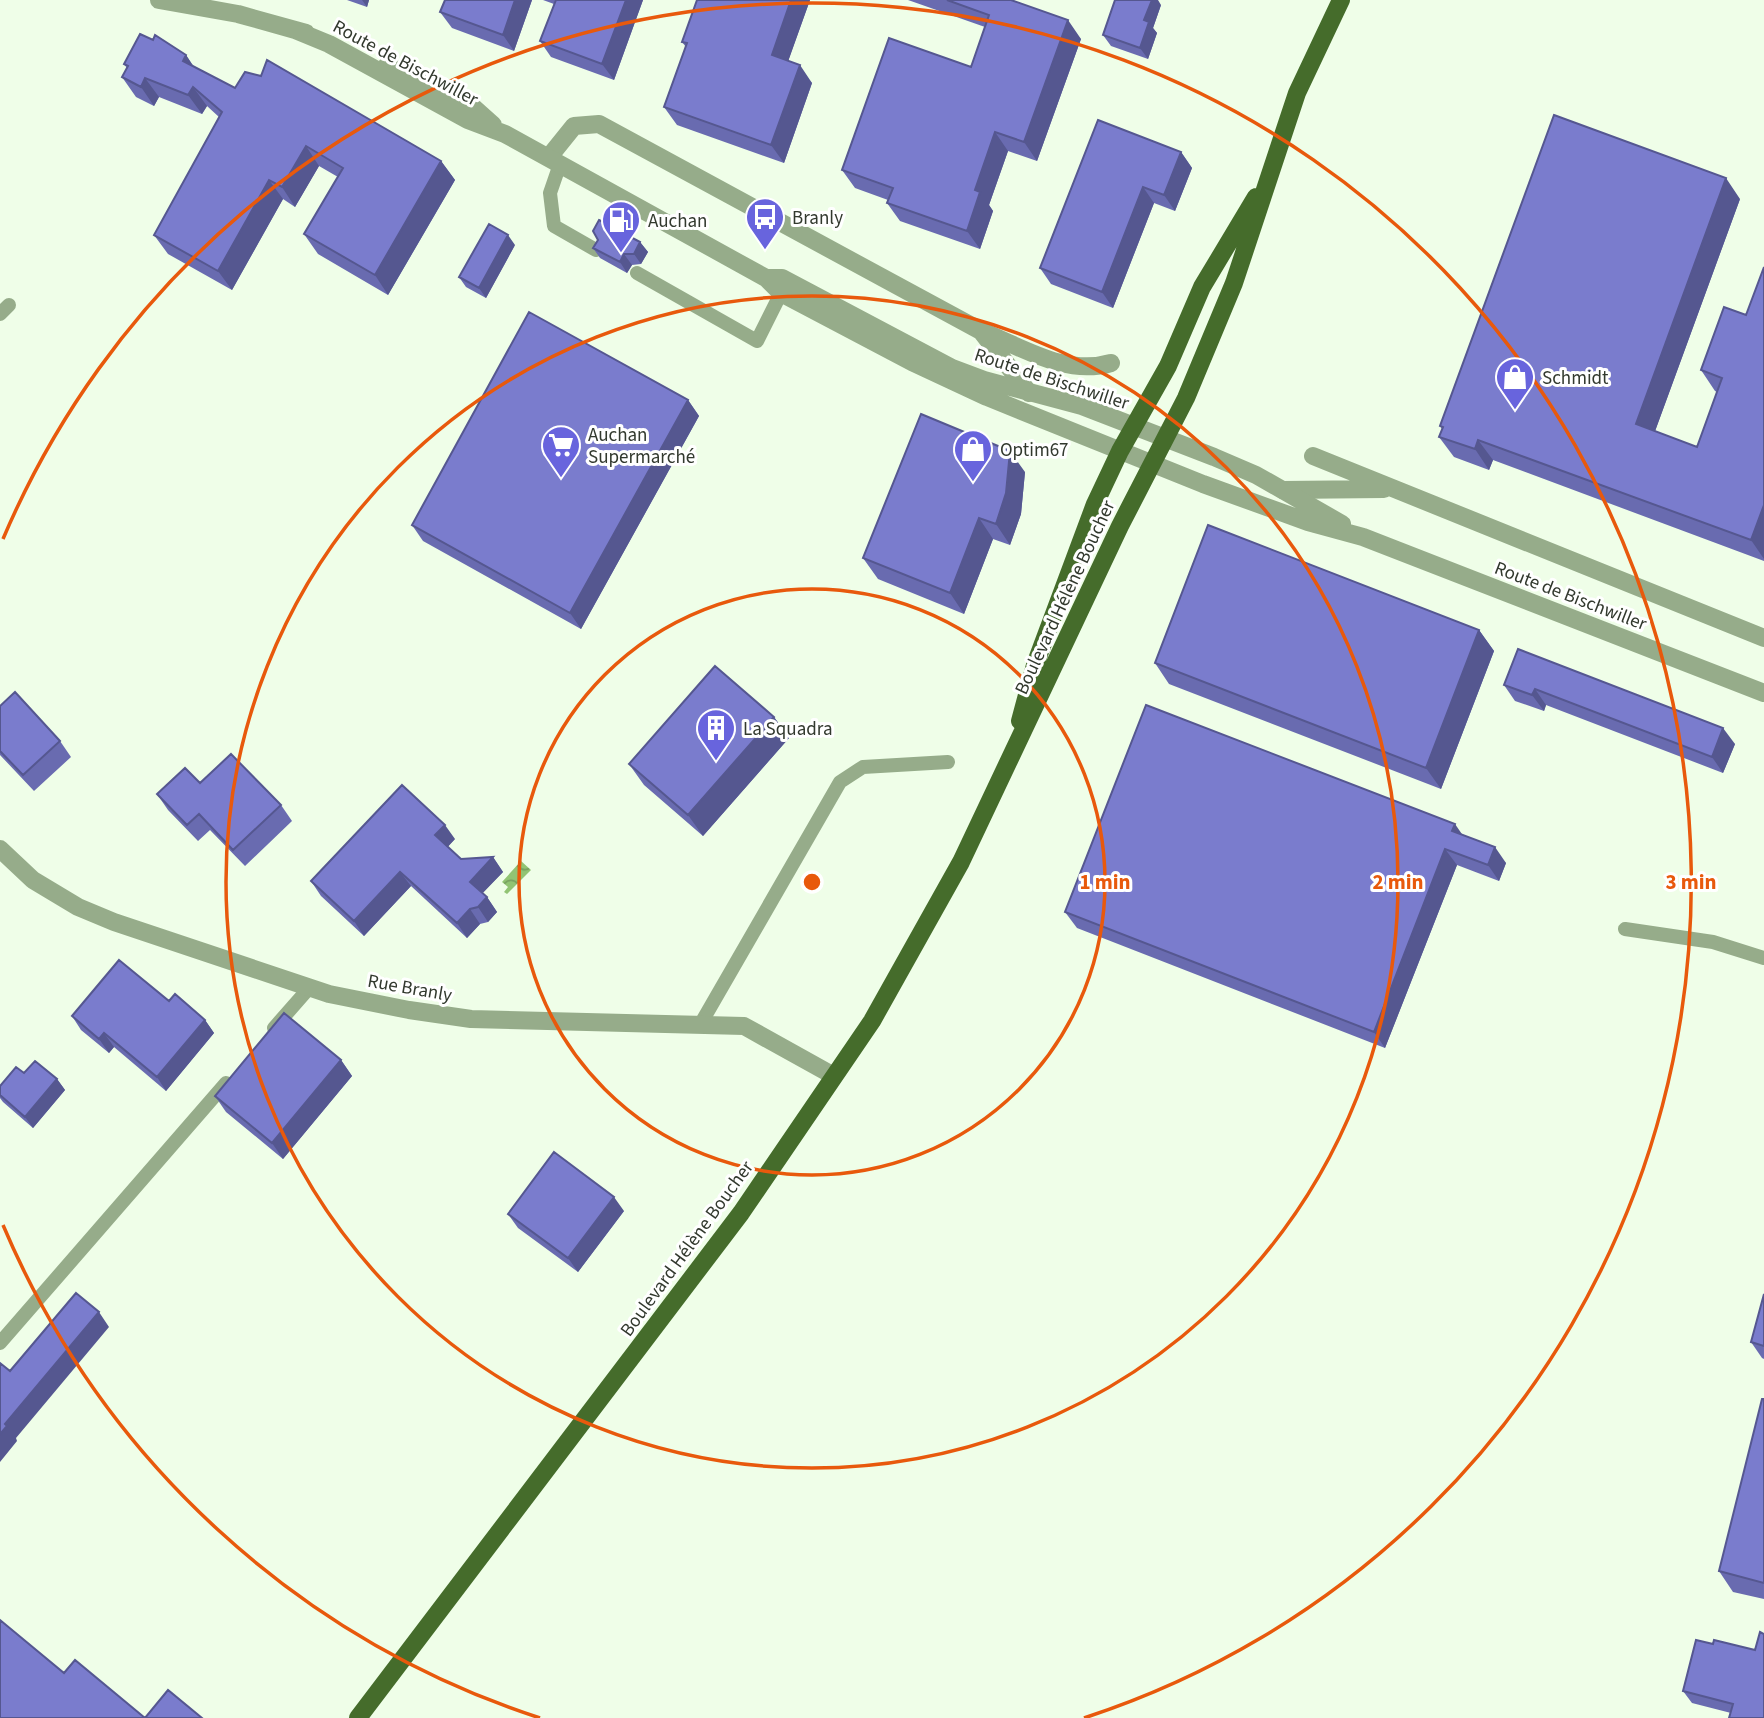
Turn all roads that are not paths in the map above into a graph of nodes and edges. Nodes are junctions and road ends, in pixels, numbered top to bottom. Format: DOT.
graph roads {
  1 [pos="159,0"];
  2 [pos="1341,0"];
  3 [pos="1276,155"];
  4 [pos="554,161"];
  5 [pos="596,250"];
  6 [pos="637,273"];
  7 [pos="776,283"];
  8 [pos="981,331"];
  9 [pos="1111,363"];
  10 [pos="1029,393"];
  11 [pos="1133,426"];
  12 [pos="1165,438"];
  13 [pos="1120,450"];
  14 [pos="1313,456"];
  15 [pos="1152,463"];
  16 [pos="1391,489"];
  17 [pos="1283,490"];
  18 [pos="1363,537"];
  19 [pos="1764,638"];
  20 [pos="1764,693"];
  21 [pos="948,762"];
  22 [pos="1004,775"];
  23 [pos="0,849"];
  24 [pos="1625,929"];
  25 [pos="1764,958"];
  26 [pos="310,987"];
  27 [pos="701,1025"];
  28 [pos="264,1040"];
  29 [pos="237,1071"];
  30 [pos="834,1076"];
  31 [pos="0,1343"];
  32 [pos="358,1718"];
  1 -- 4 [label="street, Route de Bischwiller"];
  2 -- 3 [label="main road"];
  3 -- 11 [label="main road, Boulevard Hélène Boucher"];
  3 -- 12 [label="main road, Boulevard Hélène Boucher"];
  4 -- 5 [label="lane"];
  4 -- 7 [label="street, Route de Bischwiller"];
  4 -- 8 [label="street, Route de Bischwiller"];
  6 -- 7 [label="lane"];
  7 -- 10 [label="street, Route de Bischwiller"];
  7 -- 13 [label="street, Route de Bischwiller"];
  8 -- 9 [label="street, Route de Bischwiller"];
  8 -- 10 [label="street"];
  10 -- 11 [label="street, Route de Bischwiller"];
  11 -- 12 [label="street, Route de Bischwiller"];
  11 -- 13 [label="main road, Boulevard Hélène Boucher"];
  12 -- 15 [label="main road, Boulevard Hélène Boucher"];
  12 -- 17 [label="street, Route de Bischwiller"];
  13 -- 15 [label="street, Route de Bischwiller"];
  13 -- 22 [label="main road, Boulevard Hélène Boucher"];
  14 -- 16 [label="street"];
  15 -- 18 [label="street, Route de Bischwiller"];
  15 -- 22 [label="main road, Boulevard Hélène Boucher"];
  16 -- 17 [label="street"];
  16 -- 19 [label="street"];
  17 -- 18 [label="street, Route de Bischwiller"];
  18 -- 20 [label="street, Route de Bischwiller"];
  21 -- 27 [label="lane"];
  22 -- 30 [label="main road, Boulevard Hélène Boucher"];
  23 -- 26 [label="street, Rue Branly"];
  24 -- 25 [label="lane"];
  26 -- 27 [label="street, Rue Branly"];
  26 -- 28 [label="lane"];
  27 -- 30 [label="street, Rue Branly"];
  29 -- 31 [label="lane"];
  30 -- 32 [label="main road, Boulevard Hélène Boucher"];
}
